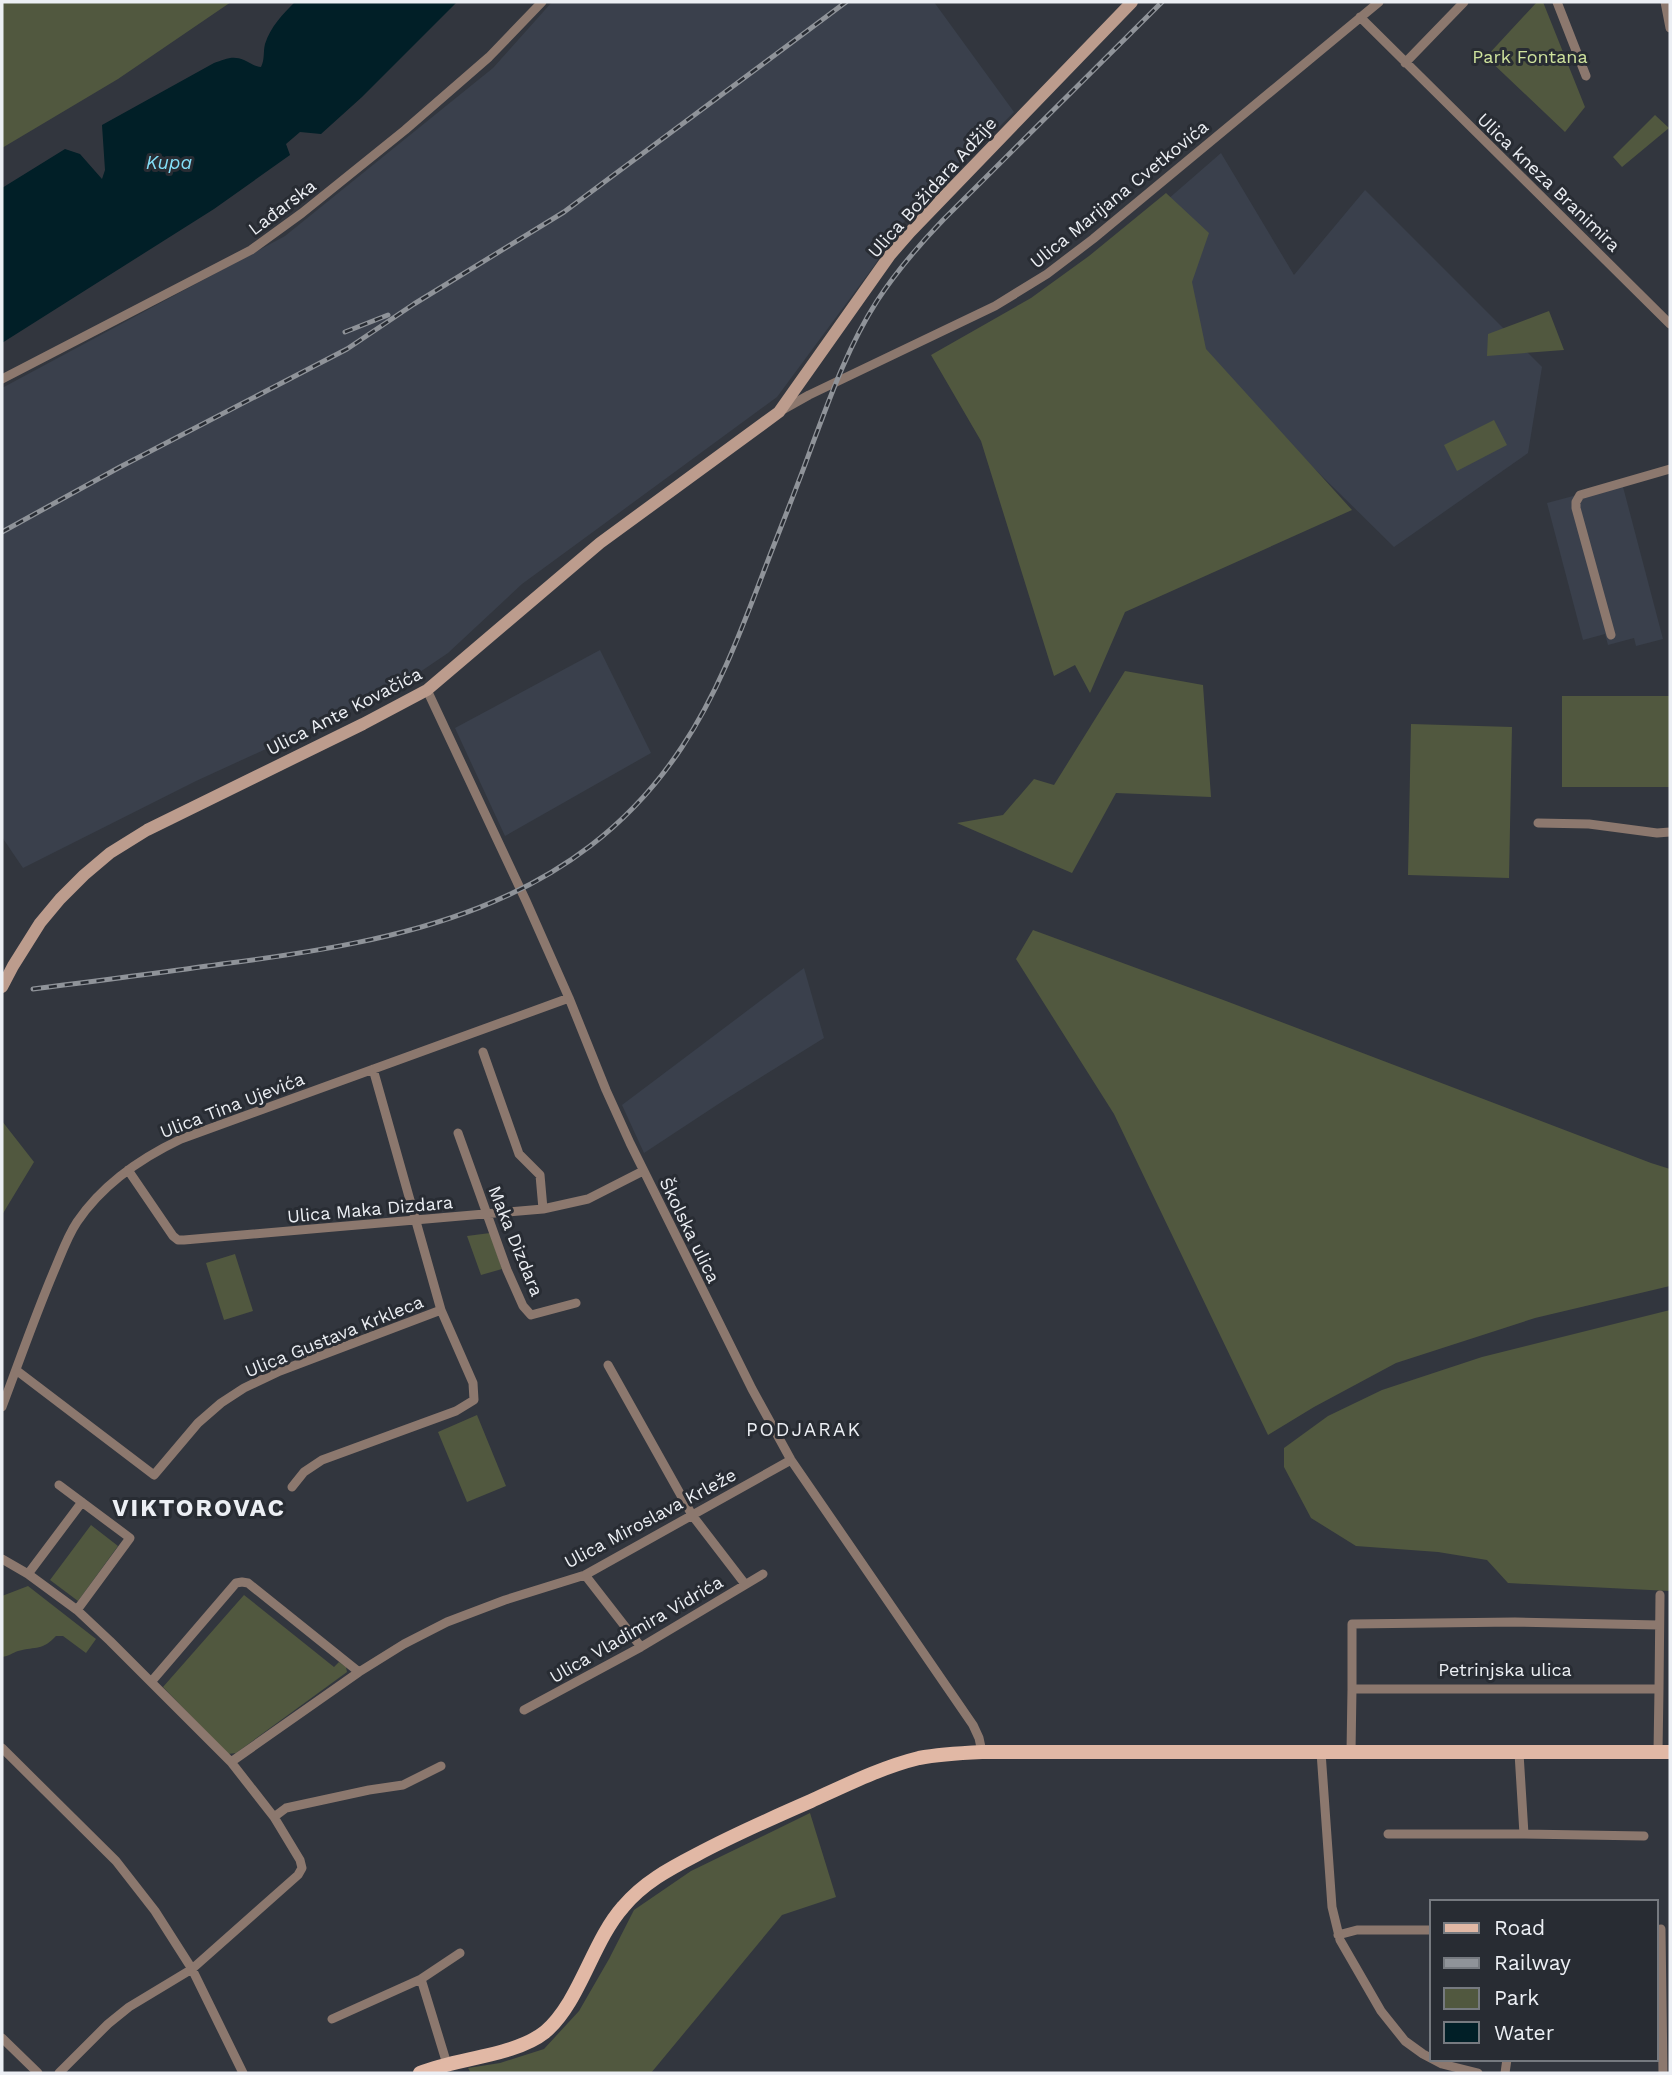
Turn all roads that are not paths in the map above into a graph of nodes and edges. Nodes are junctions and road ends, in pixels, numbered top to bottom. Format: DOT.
graph roads {
  1 [pos="542,2"];
  2 [pos="1132,2"];
  3 [pos="1379,2"];
  4 [pos="1464,2"];
  5 [pos="1557,2"];
  6 [pos="1665,2"];
  7 [pos="1360,17"];
  8 [pos="1670,28"];
  9 [pos="1405,63"];
  10 [pos="1586,76"];
  11 [pos="1670,324"];
  12 [pos="2,379"];
  13 [pos="779,412"];
  14 [pos="1670,469"];
  15 [pos="1611,635"];
  16 [pos="427,690"];
  17 [pos="1538,823"];
  18 [pos="1670,832"];
  19 [pos="2,987"];
  20 [pos="569,998"];
  21 [pos="484,1052"];
  22 [pos="373,1069"];
  23 [pos="458,1133"];
  24 [pos="128,1170"];
  25 [pos="643,1171"];
  26 [pos="543,1209"];
  27 [pos="488,1215"];
  28 [pos="416,1221"];
  29 [pos="576,1303"];
  30 [pos="441,1310"];
  31 [pos="608,1364"];
  32 [pos="16,1370"];
  33 [pos="2,1407"];
  34 [pos="791,1460"];
  35 [pos="59,1485"];
  36 [pos="292,1487"];
  37 [pos="82,1502"];
  38 [pos="692,1515"];
  39 [pos="2,1559"];
  40 [pos="28,1574"];
  41 [pos="763,1574"];
  42 [pos="584,1575"];
  43 [pos="745,1584"];
  44 [pos="1660,1595"];
  45 [pos="77,1610"];
  46 [pos="1660,1625"];
  47 [pos="641,1647"];
  48 [pos="359,1672"];
  49 [pos="151,1682"];
  50 [pos="1352,1689"];
  51 [pos="1659,1689"];
  52 [pos="524,1710"];
  53 [pos="2,1748"];
  54 [pos="982,1752"];
  55 [pos="1321,1752"];
  56 [pos="1351,1752"];
  57 [pos="1664,1752"];
  58 [pos="1520,1753"];
  59 [pos="231,1762"];
  60 [pos="441,1766"];
  61 [pos="274,1817"];
  62 [pos="1524,1834"];
  63 [pos="1388,1835"];
  64 [pos="1644,1836"];
  65 [pos="1662,1929"];
  66 [pos="1430,1930"];
  67 [pos="1338,1935"];
  68 [pos="460,1953"];
  69 [pos="192,1969"];
  70 [pos="421,1979"];
  71 [pos="331,2019"];
  72 [pos="2,2038"];
  73 [pos="1430,2058"];
  74 [pos="1437,2061"];
  75 [pos="447,2064"];
  76 [pos="38,2073"];
  77 [pos="59,2073"];
  78 [pos="243,2073"];
  79 [pos="420,2073"];
  80 [pos="1478,2073"];
  81 [pos="1663,2073"];
  1 -- 12 [label="street, Lađarska"];
  2 -- 13 [label="main road, Ulica Božidara Adžije"];
  3 -- 7 [label="street, Ulica Marijana Cvetkovića"];
  4 -- 9 [label="street"];
  5 -- 10 [label="street"];
  6 -- 8 [label="street"];
  7 -- 9 [label="street, Ulica kneza Branimira"];
  7 -- 13 [label="street, Ulica Marijana Cvetkovića"];
  9 -- 11 [label="street, Ulica kneza Branimira"];
  13 -- 16 [label="main road, Ulica Ante Kovačića"];
  14 -- 15 [label="street"];
  16 -- 19 [label="main road, Ulica Ante Kovačića"];
  16 -- 20 [label="street, Školska ulica"];
  17 -- 18 [label="street"];
  20 -- 22 [label="street, Ulica Tina Ujevića"];
  20 -- 25 [label="street, Školska ulica"];
  21 -- 26 [label="street"];
  22 -- 24 [label="street, Ulica Tina Ujevića"];
  22 -- 28 [label="street"];
  23 -- 27 [label="street, Maka Dizdara"];
  24 -- 28 [label="street, Ulica Maka Dizdara"];
  24 -- 32 [label="street, Ulica Tina Ujevića"];
  25 -- 26 [label="street, Ulica Maka Dizdara"];
  25 -- 34 [label="street, Školska ulica"];
  26 -- 27 [label="street, Ulica Maka Dizdara"];
  27 -- 28 [label="street, Ulica Maka Dizdara"];
  27 -- 29 [label="street, Maka Dizdara"];
  28 -- 30 [label="street"];
  30 -- 32 [label="street, Ulica Gustava Krkleca"];
  30 -- 36 [label="street"];
  31 -- 38 [label="street"];
  32 -- 33 [label="street, Ulica Tina Ujevića"];
  34 -- 38 [label="street, Ulica Miroslava Krleže"];
  34 -- 54 [label="street, Školska ulica"];
  35 -- 37 [label="street"];
  37 -- 40 [label="street"];
  37 -- 45 [label="street"];
  38 -- 42 [label="street, Ulica Miroslava Krleže"];
  38 -- 43 [label="street"];
  39 -- 40 [label="street"];
  40 -- 45 [label="street"];
  41 -- 43 [label="street, Ulica Vladimira Vidrića"];
  42 -- 47 [label="street"];
  42 -- 48 [label="street, Ulica Miroslava Krleže"];
  43 -- 47 [label="street, Ulica Vladimira Vidrića"];
  44 -- 46 [label="street"];
  45 -- 49 [label="street"];
  46 -- 50 [label="street"];
  46 -- 51 [label="street"];
  47 -- 52 [label="street, Ulica Vladimira Vidrića"];
  48 -- 49 [label="street"];
  48 -- 59 [label="street, Ulica Miroslava Krleže"];
  49 -- 59 [label="street"];
  50 -- 51 [label="street, Petrinjska ulica"];
  50 -- 56 [label="street"];
  51 -- 57 [label="street"];
  53 -- 69 [label="street"];
  54 -- 55 [label="main road"];
  54 -- 75 [label="main road"];
  55 -- 56 [label="main road"];
  55 -- 67 [label="street"];
  56 -- 58 [label="main road"];
  57 -- 58 [label="main road"];
  58 -- 62 [label="street"];
  59 -- 61 [label="street"];
  60 -- 61 [label="street"];
  61 -- 69 [label="street"];
  62 -- 63 [label="street"];
  62 -- 64 [label="street"];
  65 -- 81 [label="street"];
  66 -- 67 [label="street"];
  67 -- 73 [label="street"];
  68 -- 70 [label="street"];
  69 -- 77 [label="street"];
  69 -- 78 [label="street"];
  70 -- 71 [label="street"];
  70 -- 75 [label="street"];
  72 -- 76 [label="street"];
  74 -- 80 [label="street"];
  75 -- 79 [label="main road"];
}
